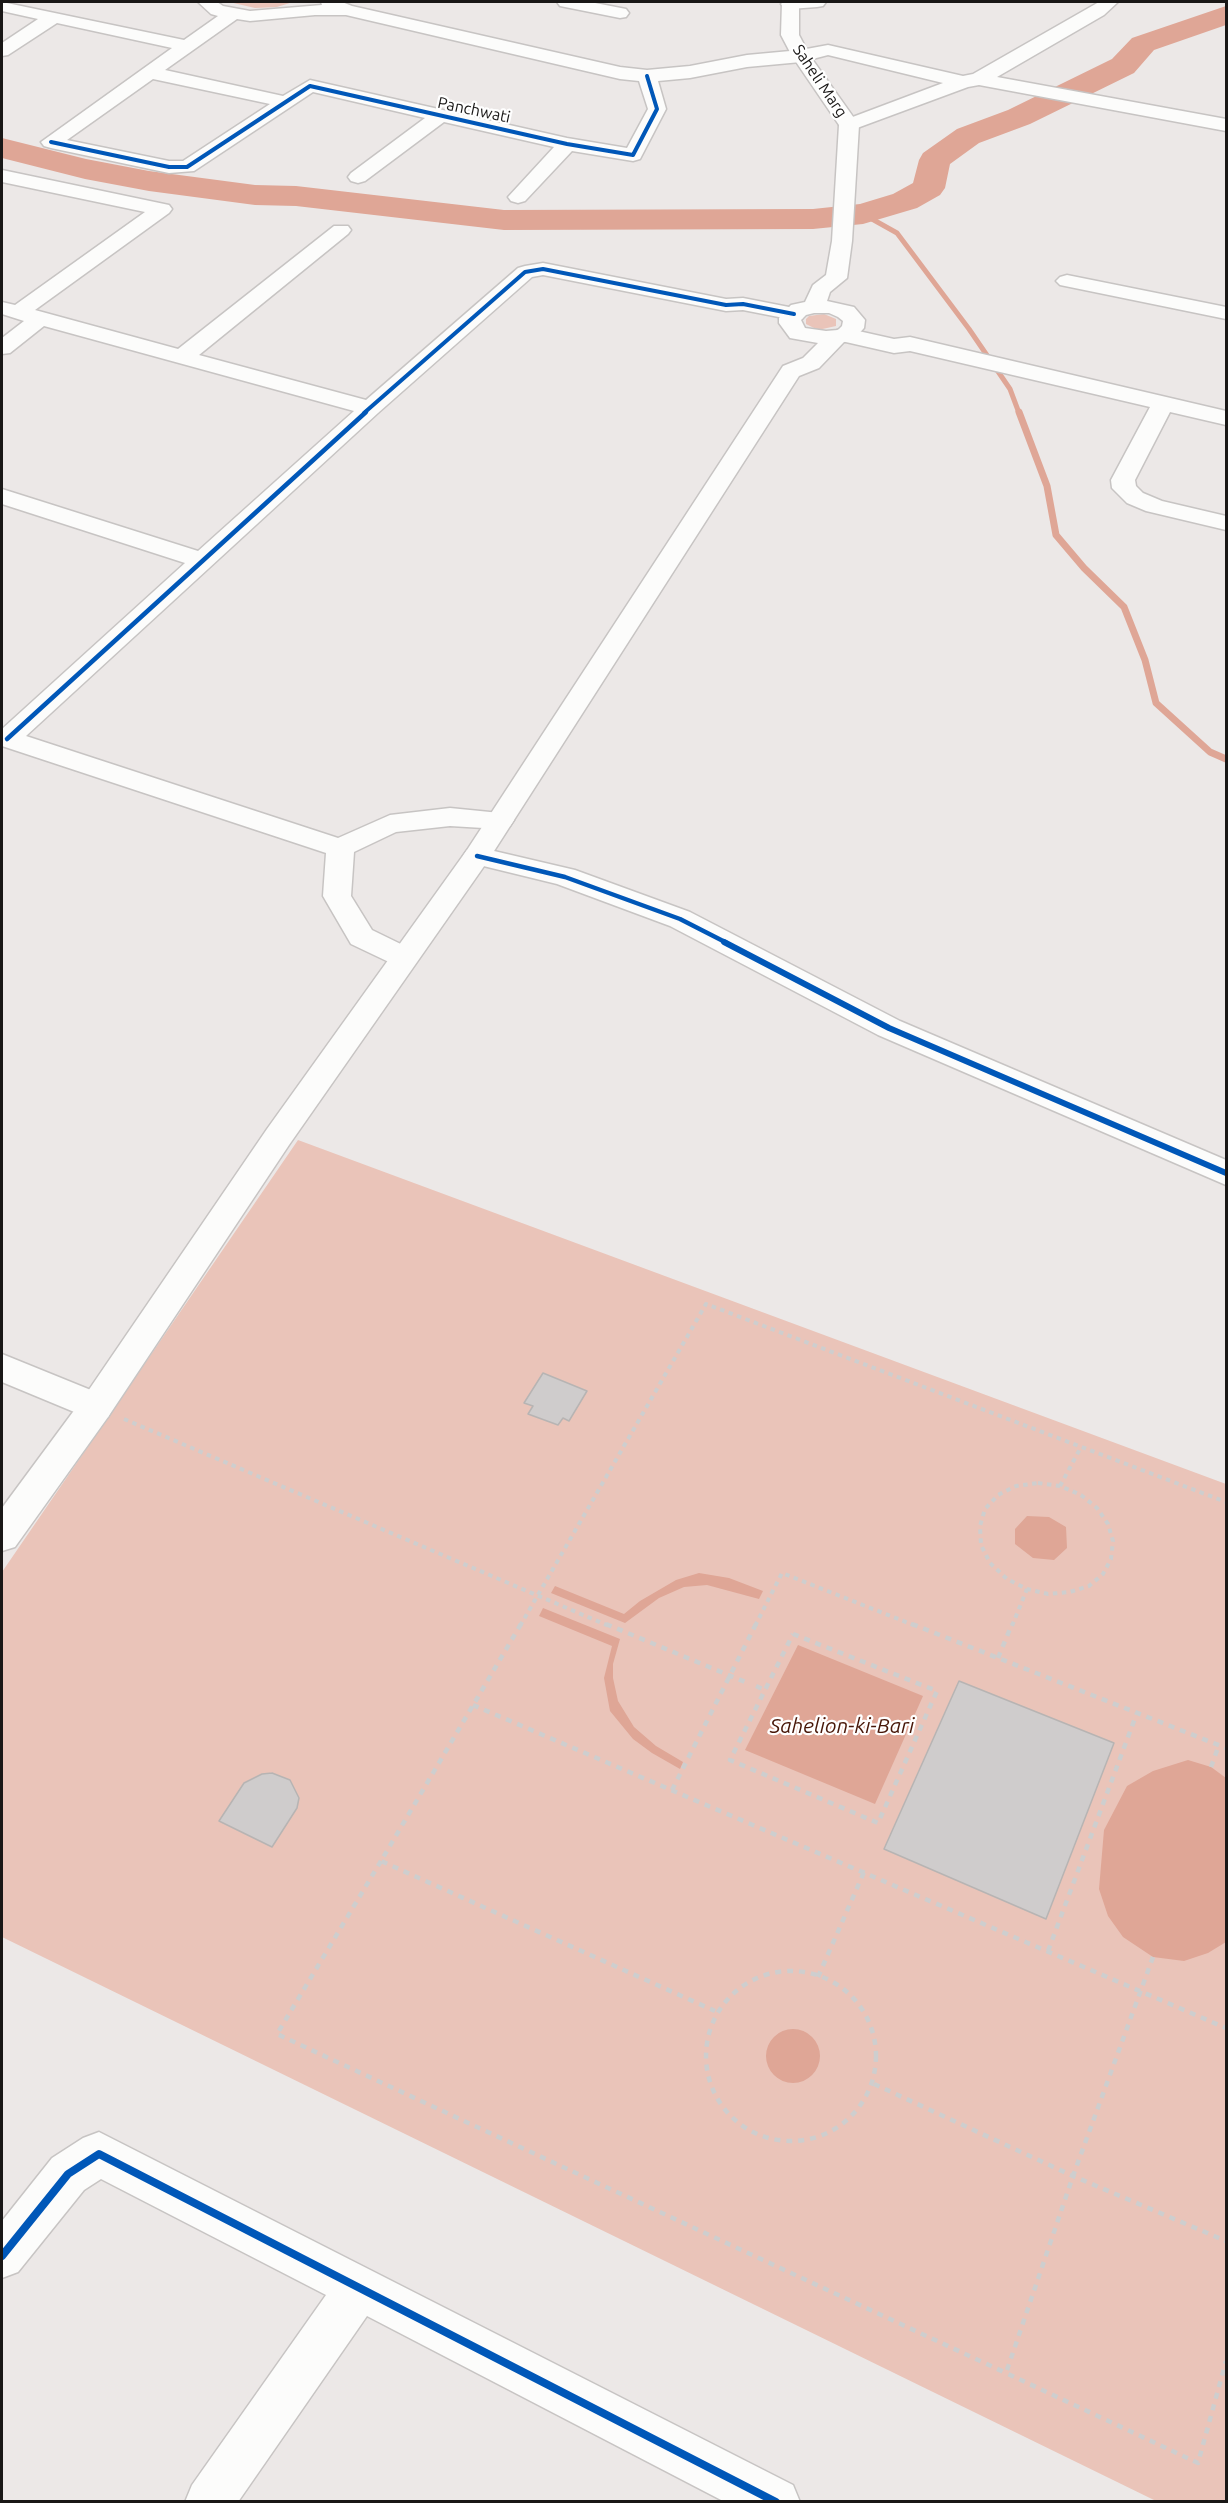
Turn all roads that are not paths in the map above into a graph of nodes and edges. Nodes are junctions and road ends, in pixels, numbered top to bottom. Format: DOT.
graph roads {
  1 [pos="206,2"];
  2 [pos="329,2"];
  3 [pos="402,2"];
  4 [pos="566,2"];
  5 [pos="817,2"];
  6 [pos="1110,2"];
  7 [pos="790,3"];
  8 [pos="2,6"];
  9 [pos="346,10"];
  10 [pos="620,13"];
  11 [pos="232,14"];
  12 [pos="54,17"];
  13 [pos="379,18"];
  14 [pos="187,46"];
  15 [pos="2,51"];
  16 [pos="801,56"];
  17 [pos="152,73"];
  18 [pos="646,76"];
  19 [pos="979,81"];
  20 [pos="286,102"];
  21 [pos="440,116"];
  22 [pos="1227,125"];
  23 [pos="849,133"];
  24 [pos="567,144"];
  25 [pos="2,176"];
  26 [pos="358,177"];
  27 [pos="518,197"];
  28 [pos="341,230"];
  29 [pos="836,278"];
  30 [pos="1067,281"];
  31 [pos="10,310"];
  32 [pos="1227,313"];
  33 [pos="40,319"];
  34 [pos="799,319"];
  35 [pos="845,327"];
  36 [pos="2,348"];
  37 [pos="182,357"];
  38 [pos="791,371"];
  39 [pos="1163,403"];
  40 [pos="370,408"];
  41 [pos="1227,418"];
  42 [pos="2,496"];
  43 [pos="1227,523"];
  44 [pos="203,561"];
  45 [pos="4,738"];
  46 [pos="500,820"];
  47 [pos="340,848"];
  48 [pos="477,856"];
  49 [pos="403,957"];
  50 [pos="1227,1173"];
  51 [pos="2,1368"];
  52 [pos="96,1407"];
  53 [pos="2,1536"];
  54 [pos="2,2256"];
  55 [pos="358,2288"];
  56 [pos="208,2502"];
  57 [pos="776,2502"];
  1 -- 11 [label="street"];
  2 -- 9 [label="street"];
  3 -- 13 [label="street"];
  4 -- 10 [label="street"];
  5 -- 7 [label="street"];
  6 -- 19 [label="street"];
  7 -- 16 [label="street, Saheli Marg"];
  8 -- 12 [label="street"];
  9 -- 11 [label="street"];
  9 -- 13 [label="street"];
  11 -- 14 [label="street"];
  12 -- 14 [label="street"];
  12 -- 15 [label="street"];
  13 -- 18 [label="street"];
  14 -- 17 [label="street"];
  16 -- 18 [label="street"];
  16 -- 19 [label="street"];
  16 -- 23 [label="street, Saheli Marg"];
  17 -- 20 [label="street"];
  17 -- 20 [label="street"];
  18 -- 24 [label="street, Panchwati"];
  19 -- 22 [label="street"];
  19 -- 23 [label="street"];
  20 -- 21 [label="street, Panchwati"];
  21 -- 24 [label="street, Panchwati"];
  21 -- 26 [label="street, Panchwati"];
  23 -- 29 [label="street"];
  24 -- 27 [label="street"];
  25 -- 31 [label="street"];
  28 -- 37 [label="street"];
  29 -- 34 [label="street"];
  29 -- 35 [label="street"];
  30 -- 32 [label="street"];
  31 -- 33 [label="street"];
  33 -- 36 [label="street"];
  33 -- 37 [label="street"];
  34 -- 35 [label="street"];
  34 -- 35 [label="street"];
  34 -- 38 [label="street"];
  34 -- 40 [label="street"];
  35 -- 38 [label="street"];
  35 -- 39 [label="street"];
  37 -- 40 [label="street"];
  38 -- 46 [label="street"];
  39 -- 41 [label="street"];
  39 -- 43 [label="street"];
  40 -- 44 [label="street"];
  42 -- 44 [label="street"];
  44 -- 45 [label="street"];
  45 -- 47 [label="street"];
  46 -- 47 [label="street"];
  46 -- 48 [label="street"];
  47 -- 49 [label="street"];
  48 -- 49 [label="street"];
  48 -- 50 [label="street"];
  49 -- 52 [label="street"];
  51 -- 52 [label="street"];
  52 -- 53 [label="street"];
  54 -- 55 [label="street"];
  55 -- 56 [label="street"];
  55 -- 57 [label="street"];
}
